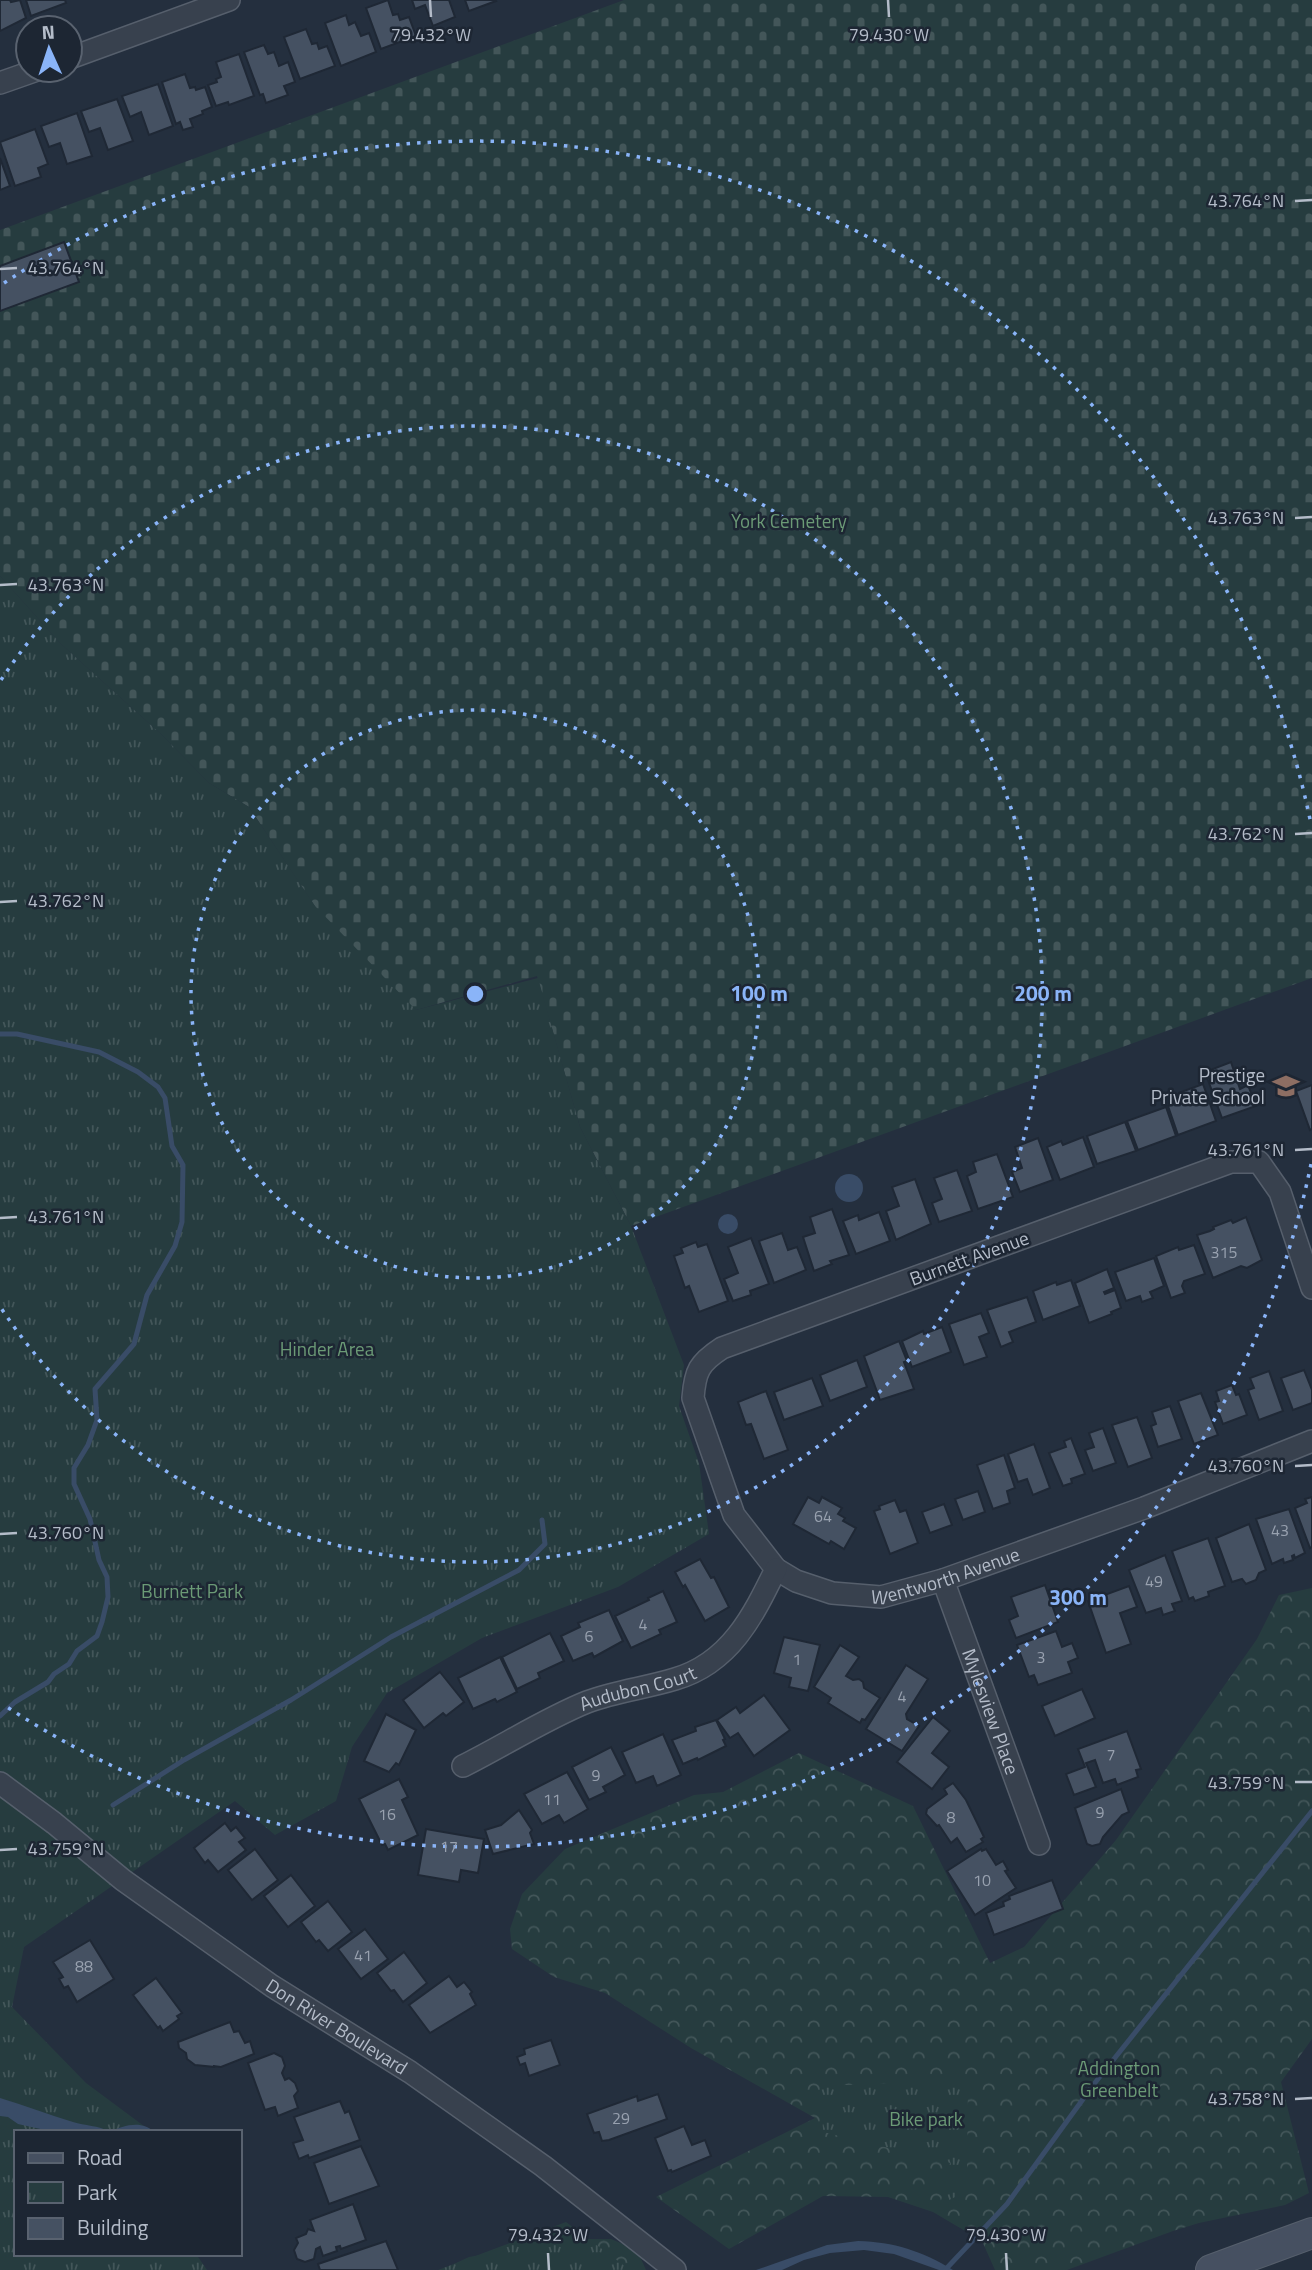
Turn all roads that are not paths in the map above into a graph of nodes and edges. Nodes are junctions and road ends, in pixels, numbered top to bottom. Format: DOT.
graph roads {
  1 [pos="229,0"];
  2 [pos="84,53"];
  3 [pos="1312,1288"];
  4 [pos="694,1379"];
  5 [pos="1312,1441"];
  6 [pos="776,1569"];
  7 [pos="943,1580"];
  8 [pos="463,1766"];
  9 [pos="0,1783"];
  10 [pos="1039,1844"];
  11 [pos="1312,2233"];
  12 [pos="673,2268"];
  13 [pos="1211,2270"];
  1 -- 2 [label="street"];
  3 -- 4 [label="street, Burnett Avenue"];
  4 -- 6 [label="street, Wentworth Avenue"];
  5 -- 7 [label="street, Wentworth Avenue"];
  6 -- 7 [label="street, Wentworth Avenue"];
  6 -- 8 [label="street, Audubon Court"];
  7 -- 10 [label="street, Mylesview Place"];
  9 -- 12 [label="street, Don River Boulevard"];
  11 -- 13 [label="main road"];
}
